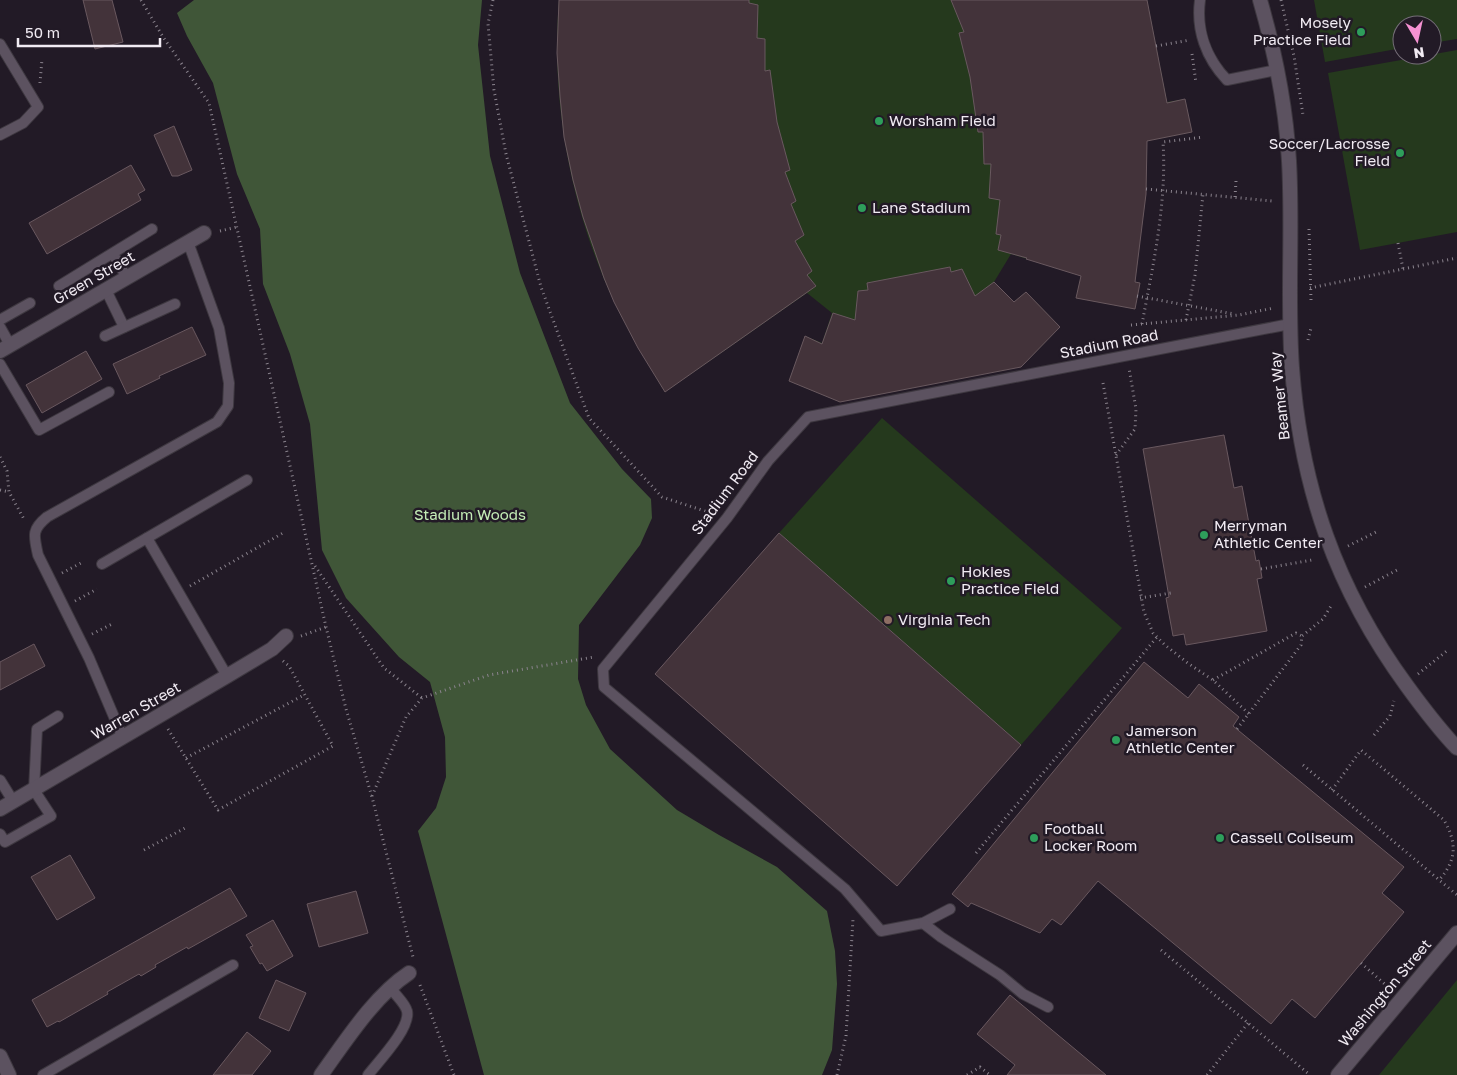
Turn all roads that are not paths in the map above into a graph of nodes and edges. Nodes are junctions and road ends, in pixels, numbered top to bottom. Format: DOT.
graph roads {
  1 [pos="1200,0"];
  2 [pos="1260,0"];
  3 [pos="0,44"];
  4 [pos="1276,70"];
  5 [pos="0,135"];
  6 [pos="152,229"];
  7 [pos="210,232"];
  8 [pos="188,242"];
  9 [pos="113,254"];
  10 [pos="127,278"];
  11 [pos="60,286"];
  12 [pos="106,290"];
  13 [pos="30,304"];
  14 [pos="175,304"];
  15 [pos="0,320"];
  16 [pos="1290,324"];
  17 [pos="0,327"];
  18 [pos="124,327"];
  19 [pos="105,336"];
  20 [pos="5,348"];
  21 [pos="0,364"];
  22 [pos="108,392"];
  23 [pos="248,480"];
  24 [pos="146,538"];
  25 [pos="102,564"];
  26 [pos="286,636"];
  27 [pos="227,676"];
  28 [pos="58,716"];
  29 [pos="122,738"];
  30 [pos="1457,748"];
  31 [pos="0,780"];
  32 [pos="34,790"];
  33 [pos="13,801"];
  34 [pos="0,809"];
  35 [pos="0,834"];
  36 [pos="950,909"];
  37 [pos="923,923"];
  38 [pos="1457,933"];
  39 [pos="233,964"];
  40 [pos="413,970"];
  41 [pos="391,988"];
  42 [pos="1048,1007"];
  43 [pos="0,1056"];
  44 [pos="9,1075"];
  45 [pos="43,1075"];
  46 [pos="321,1075"];
  47 [pos="368,1075"];
  48 [pos="1338,1075"];
  1 -- 4 [label="lane"];
  2 -- 4 [label="main road, Beamer Way"];
  3 -- 5 [label="lane"];
  4 -- 16 [label="main road, Beamer Way"];
  6 -- 9 [label="lane"];
  7 -- 8 [label="main road, Green Street"];
  8 -- 10 [label="main road, Green Street"];
  8 -- 29 [label="lane"];
  9 -- 10 [label="lane"];
  9 -- 11 [label="lane"];
  10 -- 12 [label="main road, Green Street"];
  12 -- 18 [label="lane"];
  12 -- 20 [label="main road, Green Street"];
  13 -- 15 [label="lane"];
  14 -- 18 [label="lane"];
  16 -- 30 [label="main road, Beamer Way"];
  16 -- 37 [label="lane, Stadium Road"];
  17 -- 20 [label="lane"];
  18 -- 19 [label="lane"];
  21 -- 22 [label="lane"];
  23 -- 24 [label="lane"];
  24 -- 25 [label="lane"];
  24 -- 27 [label="lane"];
  26 -- 27 [label="main road, Warren Street"];
  27 -- 29 [label="main road, Warren Street"];
  28 -- 32 [label="lane"];
  29 -- 32 [label="main road, Warren Street"];
  31 -- 33 [label="lane"];
  32 -- 33 [label="main road, Warren Street"];
  32 -- 35 [label="lane"];
  33 -- 34 [label="main road, Warren Street"];
  36 -- 37 [label="lane"];
  37 -- 42 [label="lane"];
  38 -- 48 [label="main road, Washington Street"];
  39 -- 45 [label="lane"];
  40 -- 41 [label="main road"];
  41 -- 46 [label="main road"];
  41 -- 47 [label="lane"];
  43 -- 44 [label="main road"];
}
